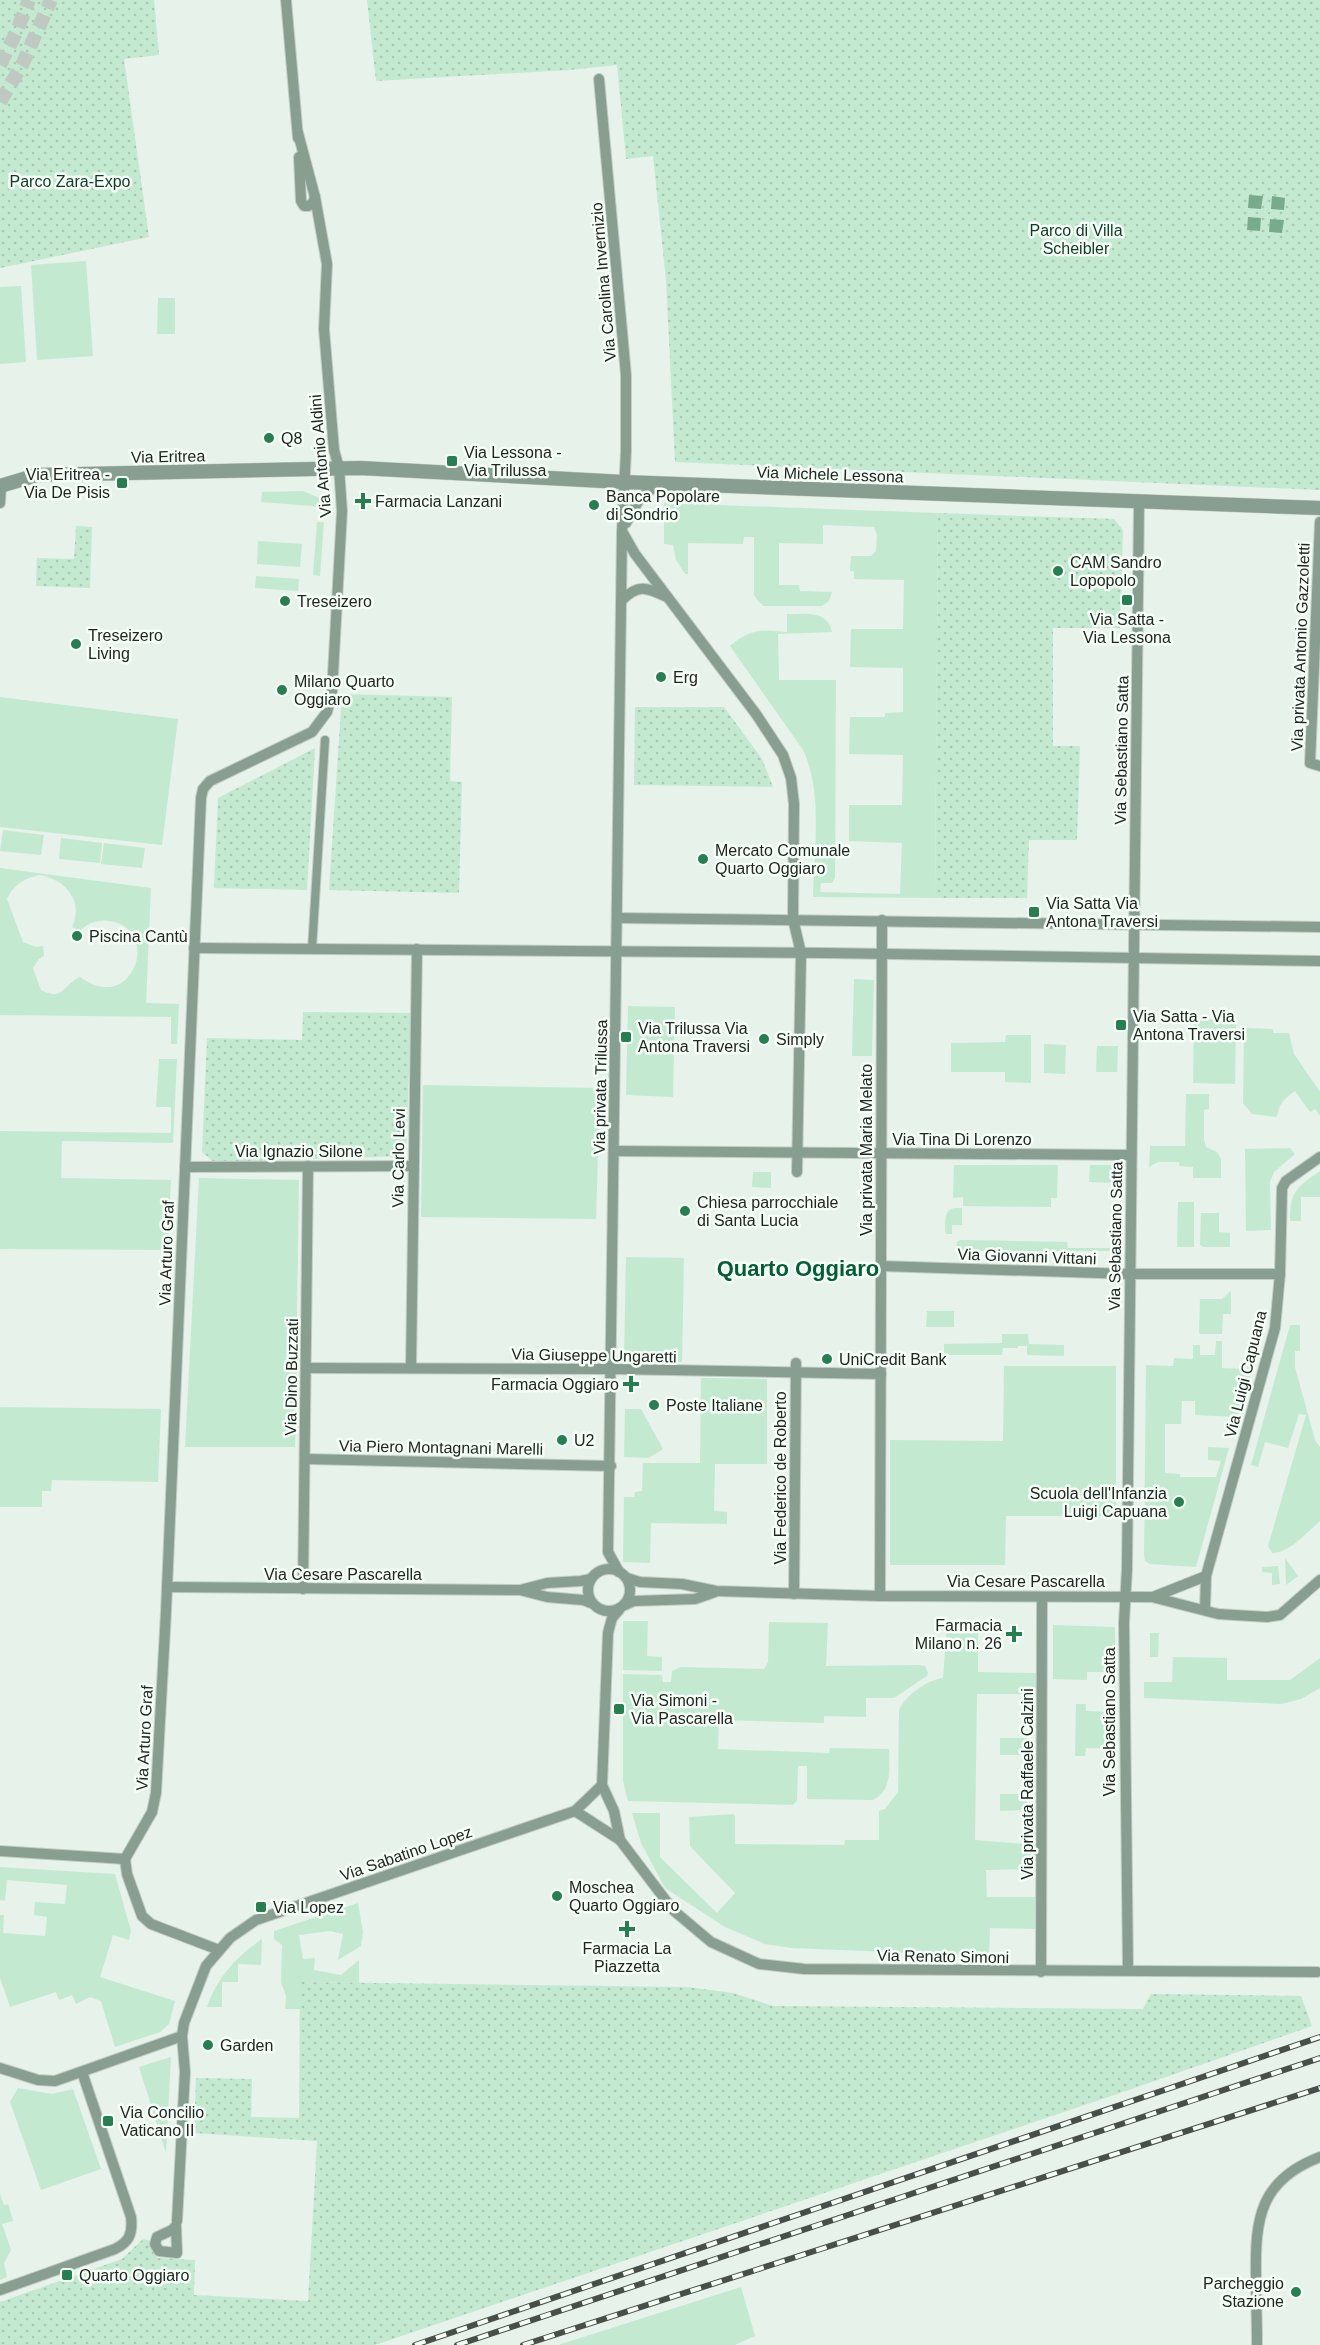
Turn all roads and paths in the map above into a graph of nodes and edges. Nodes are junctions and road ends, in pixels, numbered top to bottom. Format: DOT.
graph roads {
  1 [pos="286,0"];
  2 [pos="599,79"];
  3 [pos="339,468"];
  4 [pos="623,482"];
  5 [pos="659,483"];
  6 [pos="1,486"];
  7 [pos="0,502"];
  8 [pos="1139,503"];
  9 [pos="1320,508"];
  10 [pos="1320,522"];
  11 [pos="622,532"];
  12 [pos="669,597"];
  13 [pos="622,600"];
  14 [pos="327,712"];
  15 [pos="325,740"];
  16 [pos="1320,766"];
  17 [pos="618,918"];
  18 [pos="793,919"];
  19 [pos="882,920"];
  20 [pos="1133,923"];
  21 [pos="1320,927"];
  22 [pos="195,948"];
  23 [pos="312,949"];
  24 [pos="417,950"];
  25 [pos="618,952"];
  26 [pos="801,953"];
  27 [pos="882,954"];
  28 [pos="1133,959"];
  29 [pos="1320,961"];
  30 [pos="614,1151"];
  31 [pos="798,1152"];
  32 [pos="882,1154"];
  33 [pos="1131,1155"];
  34 [pos="1320,1157"];
  35 [pos="308,1166"];
  36 [pos="413,1166"];
  37 [pos="185,1167"];
  38 [pos="797,1172"];
  39 [pos="881,1266"];
  40 [pos="1129,1274"];
  41 [pos="1280,1274"];
  42 [pos="307,1368"];
  43 [pos="411,1368"];
  44 [pos="796,1368"];
  45 [pos="612,1369"];
  46 [pos="881,1374"];
  47 [pos="306,1459"];
  48 [pos="611,1466"];
  49 [pos="608,1552"];
  50 [pos="595,1575"];
  51 [pos="623,1575"];
  52 [pos="1206,1576"];
  53 [pos="1320,1580"];
  54 [pos="167,1587"];
  55 [pos="303,1588"];
  56 [pos="520,1590"];
  57 [pos="716,1592"];
  58 [pos="794,1594"];
  59 [pos="880,1596"];
  60 [pos="1042,1597"];
  61 [pos="1125,1597"];
  62 [pos="1152,1597"];
  63 [pos="595,1606"];
  64 [pos="622,1607"];
  65 [pos="1205,1610"];
  66 [pos="608,1633"];
  67 [pos="602,1785"];
  68 [pos="574,1811"];
  69 [pos="620,1840"];
  70 [pos="0,1851"];
  71 [pos="125,1860"];
  72 [pos="219,1950"];
  73 [pos="1128,1970"];
  74 [pos="1041,1972"];
  75 [pos="1317,1972"];
  76 [pos="182,2036"];
  77 [pos="0,2068"];
  78 [pos="82,2072"];
  79 [pos="1320,2157"];
  80 [pos="176,2223"];
  81 [pos="0,2290"];
  82 [pos="1257,2345"];
  1 -- 3 [label="street, Via Antonio Aldini"];
  2 -- 4 [label="street, Via Carolina Invernizio"];
  3 -- 4 [label="street, Via Michele Lessona"];
  3 -- 6 [label="street, Via Eritrea"];
  3 -- 14 [label="street, Via Antonio Aldini"];
  4 -- 5 [label="street, Via Michele Lessona"];
  4 -- 11 [label="street"];
  5 -- 8 [label="street, Via Michele Lessona"];
  5 -- 11 [label="street"];
  6 -- 7 [label="street"];
  8 -- 9 [label="street, Via Michele Lessona"];
  8 -- 20 [label="street, Via Sebastiano Satta"];
  10 -- 16 [label="street, Via privata Antonio Gazzoletti"];
  11 -- 12 [label="street"];
  11 -- 13 [label="street"];
  12 -- 13 [label="street"];
  12 -- 18 [label="street"];
  13 -- 17 [label="street, Via privata Trilussa"];
  14 -- 22 [label="street, Via Arturo Graf"];
  15 -- 23 [label="street"];
  17 -- 18 [label="street"];
  17 -- 25 [label="street, Via privata Trilussa"];
  18 -- 19 [label="street"];
  18 -- 26 [label="street"];
  19 -- 20 [label="street"];
  19 -- 27 [label="street, Via privata Maria Melato"];
  20 -- 21 [label="street"];
  20 -- 28 [label="street, Via Sebastiano Satta"];
  22 -- 23 [label="street"];
  22 -- 37 [label="street, Via Arturo Graf"];
  23 -- 24 [label="street"];
  24 -- 25 [label="street"];
  24 -- 36 [label="street, Via Carlo Levi"];
  25 -- 26 [label="street"];
  25 -- 30 [label="street, Via privata Trilussa"];
  26 -- 27 [label="street"];
  26 -- 31 [label="street"];
  27 -- 28 [label="street"];
  27 -- 32 [label="street, Via privata Maria Melato"];
  28 -- 29 [label="street"];
  28 -- 33 [label="street, Via Sebastiano Satta"];
  30 -- 31 [label="street, Via Tina Di Lorenzo"];
  30 -- 45 [label="street, Via privata Trilussa"];
  31 -- 32 [label="street, Via Tina Di Lorenzo"];
  31 -- 38 [label="street"];
  32 -- 33 [label="street, Via Tina Di Lorenzo"];
  32 -- 39 [label="street, Via privata Maria Melato"];
  33 -- 40 [label="street, Via Sebastiano Satta"];
  34 -- 41 [label="street, Via Luigi Capuana"];
  35 -- 36 [label="street, Via Ignazio Silone"];
  35 -- 37 [label="street, Via Ignazio Silone"];
  35 -- 42 [label="street, Via Dino Buzzati"];
  36 -- 43 [label="street, Via Carlo Levi"];
  37 -- 54 [label="street, Via Arturo Graf"];
  39 -- 40 [label="street, Via Giovanni Vittani"];
  39 -- 46 [label="street, Via privata Maria Melato"];
  40 -- 41 [label="street, Via Giovanni Vittani"];
  40 -- 61 [label="street, Via Sebastiano Satta"];
  41 -- 52 [label="street, Via Luigi Capuana"];
  42 -- 43 [label="street, Via Giuseppe Ungaretti"];
  42 -- 47 [label="street, Via Dino Buzzati"];
  43 -- 45 [label="street, Via Giuseppe Ungaretti"];
  44 -- 45 [label="street, Via Giuseppe Ungaretti"];
  44 -- 46 [label="street, Via Giuseppe Ungaretti"];
  44 -- 58 [label="street, Via Federico de Roberto"];
  45 -- 48 [label="street, Via privata Trilussa"];
  46 -- 59 [label="street, Via privata Maria Melato"];
  47 -- 48 [label="street, Via Piero Montagnani Marelli"];
  47 -- 55 [label="street, Via Dino Buzzati"];
  48 -- 49 [label="street, Via privata Trilussa"];
  49 -- 50 [label="street"];
  49 -- 51 [label="street"];
  50 -- 51 [label="street"];
  50 -- 56 [label="street"];
  50 -- 63 [label="street"];
  51 -- 57 [label="street"];
  51 -- 64 [label="street"];
  52 -- 62 [label="street"];
  52 -- 65 [label="street, Via Luigi Capuana"];
  53 -- 65 [label="street, Via Cesare Pascarella"];
  54 -- 55 [label="street, Via Cesare Pascarella"];
  54 -- 71 [label="street, Via Arturo Graf"];
  55 -- 56 [label="street, Via Cesare Pascarella"];
  56 -- 63 [label="street"];
  57 -- 58 [label="street, Via Cesare Pascarella"];
  57 -- 64 [label="street"];
  58 -- 59 [label="street, Via Cesare Pascarella"];
  59 -- 60 [label="street, Via Cesare Pascarella"];
  60 -- 61 [label="street, Via Cesare Pascarella"];
  60 -- 74 [label="street, Via privata Raffaele Calzini"];
  61 -- 62 [label="street, Via Cesare Pascarella"];
  61 -- 73 [label="street, Via Sebastiano Satta"];
  62 -- 65 [label="street, Via Cesare Pascarella"];
  63 -- 64 [label="street"];
  63 -- 66 [label="street"];
  64 -- 66 [label="street, Via Renato Simoni"];
  66 -- 67 [label="street, Via Renato Simoni"];
  67 -- 68 [label="street, Via Sabatino Lopez"];
  67 -- 69 [label="street, Via Renato Simoni"];
  68 -- 69 [label="street, Via Renato Simoni"];
  68 -- 72 [label="street, Via Sabatino Lopez"];
  69 -- 74 [label="street, Via Renato Simoni"];
  70 -- 71 [label="street"];
  71 -- 72 [label="street"];
  72 -- 76 [label="street, Via Sabatino Lopez"];
  73 -- 74 [label="street, Via Renato Simoni"];
  73 -- 75 [label="street, Via Renato Simoni"];
  76 -- 78 [label="street"];
  76 -- 80 [label="street, Via Sabatino Lopez"];
  77 -- 78 [label="street"];
  78 -- 81 [label="street"];
  79 -- 82 [label="street"];
}
